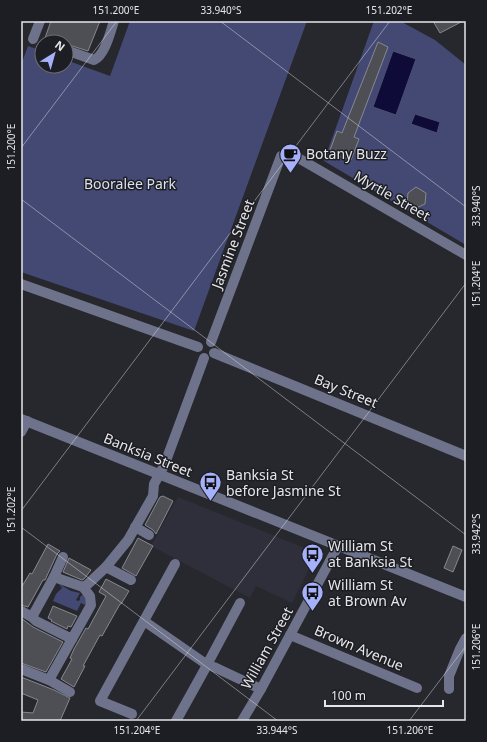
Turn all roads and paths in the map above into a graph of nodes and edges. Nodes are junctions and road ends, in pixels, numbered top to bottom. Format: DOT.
graph roads {
  1 [pos="40,21"];
  2 [pos="114,21"];
  3 [pos="38,34"];
  4 [pos="74,53"];
  5 [pos="281,156"];
  6 [pos="466,256"];
  7 [pos="21,284"];
  8 [pos="211,342"];
  9 [pos="198,346"];
  10 [pos="214,353"];
  11 [pos="204,358"];
  12 [pos="24,420"];
  13 [pos="21,432"];
  14 [pos="466,456"];
  15 [pos="160,475"];
  16 [pos="135,527"];
  17 [pos="150,534"];
  18 [pos="338,546"];
  19 [pos="63,557"];
  20 [pos="174,564"];
  21 [pos="106,567"];
  22 [pos="54,577"];
  23 [pos="131,580"];
  24 [pos="83,587"];
  25 [pos="466,597"];
  26 [pos="240,603"];
  27 [pos="21,611"];
  28 [pos="32,617"];
  29 [pos="144,621"];
  30 [pos="290,635"];
  31 [pos="466,638"];
  32 [pos="72,640"];
  33 [pos="209,665"];
  34 [pos="21,669"];
  35 [pos="49,680"];
  36 [pos="417,688"];
  37 [pos="261,689"];
  38 [pos="449,689"];
  39 [pos="70,692"];
  40 [pos="132,714"];
  41 [pos="176,721"];
  42 [pos="242,721"];
  1 -- 3 [label="street"];
  2 -- 4 [label="street"];
  5 -- 6 [label="street, Myrtle Street"];
  5 -- 8 [label="street, Jasmine Street"];
  7 -- 9 [label="street"];
  8 -- 9 [label="street"];
  8 -- 10 [label="street"];
  9 -- 11 [label="street"];
  10 -- 11 [label="street"];
  10 -- 14 [label="street, Bay Street"];
  11 -- 15 [label="street"];
  12 -- 13 [label="street"];
  12 -- 15 [label="street, Banksia Street"];
  15 -- 16 [label="street"];
  15 -- 18 [label="street, Banksia Street"];
  16 -- 17 [label="street"];
  16 -- 21 [label="street"];
  18 -- 25 [label="street, Banksia Street"];
  18 -- 30 [label="street, William Street"];
  19 -- 22 [label="street"];
  20 -- 29 [label="street"];
  21 -- 23 [label="street"];
  21 -- 24 [label="street"];
  22 -- 24 [label="street"];
  22 -- 28 [label="street"];
  24 -- 32 [label="street"];
  26 -- 33 [label="street"];
  27 -- 28 [label="street"];
  28 -- 32 [label="street"];
  29 -- 33 [label="street"];
  29 -- 40 [label="street"];
  30 -- 36 [label="street, Brown Avenue"];
  30 -- 37 [label="street, William Street"];
  31 -- 38 [label="street"];
  32 -- 35 [label="street"];
  33 -- 37 [label="street"];
  33 -- 41 [label="street"];
  34 -- 35 [label="street"];
  35 -- 39 [label="street"];
  37 -- 42 [label="street, William Street"];
}
